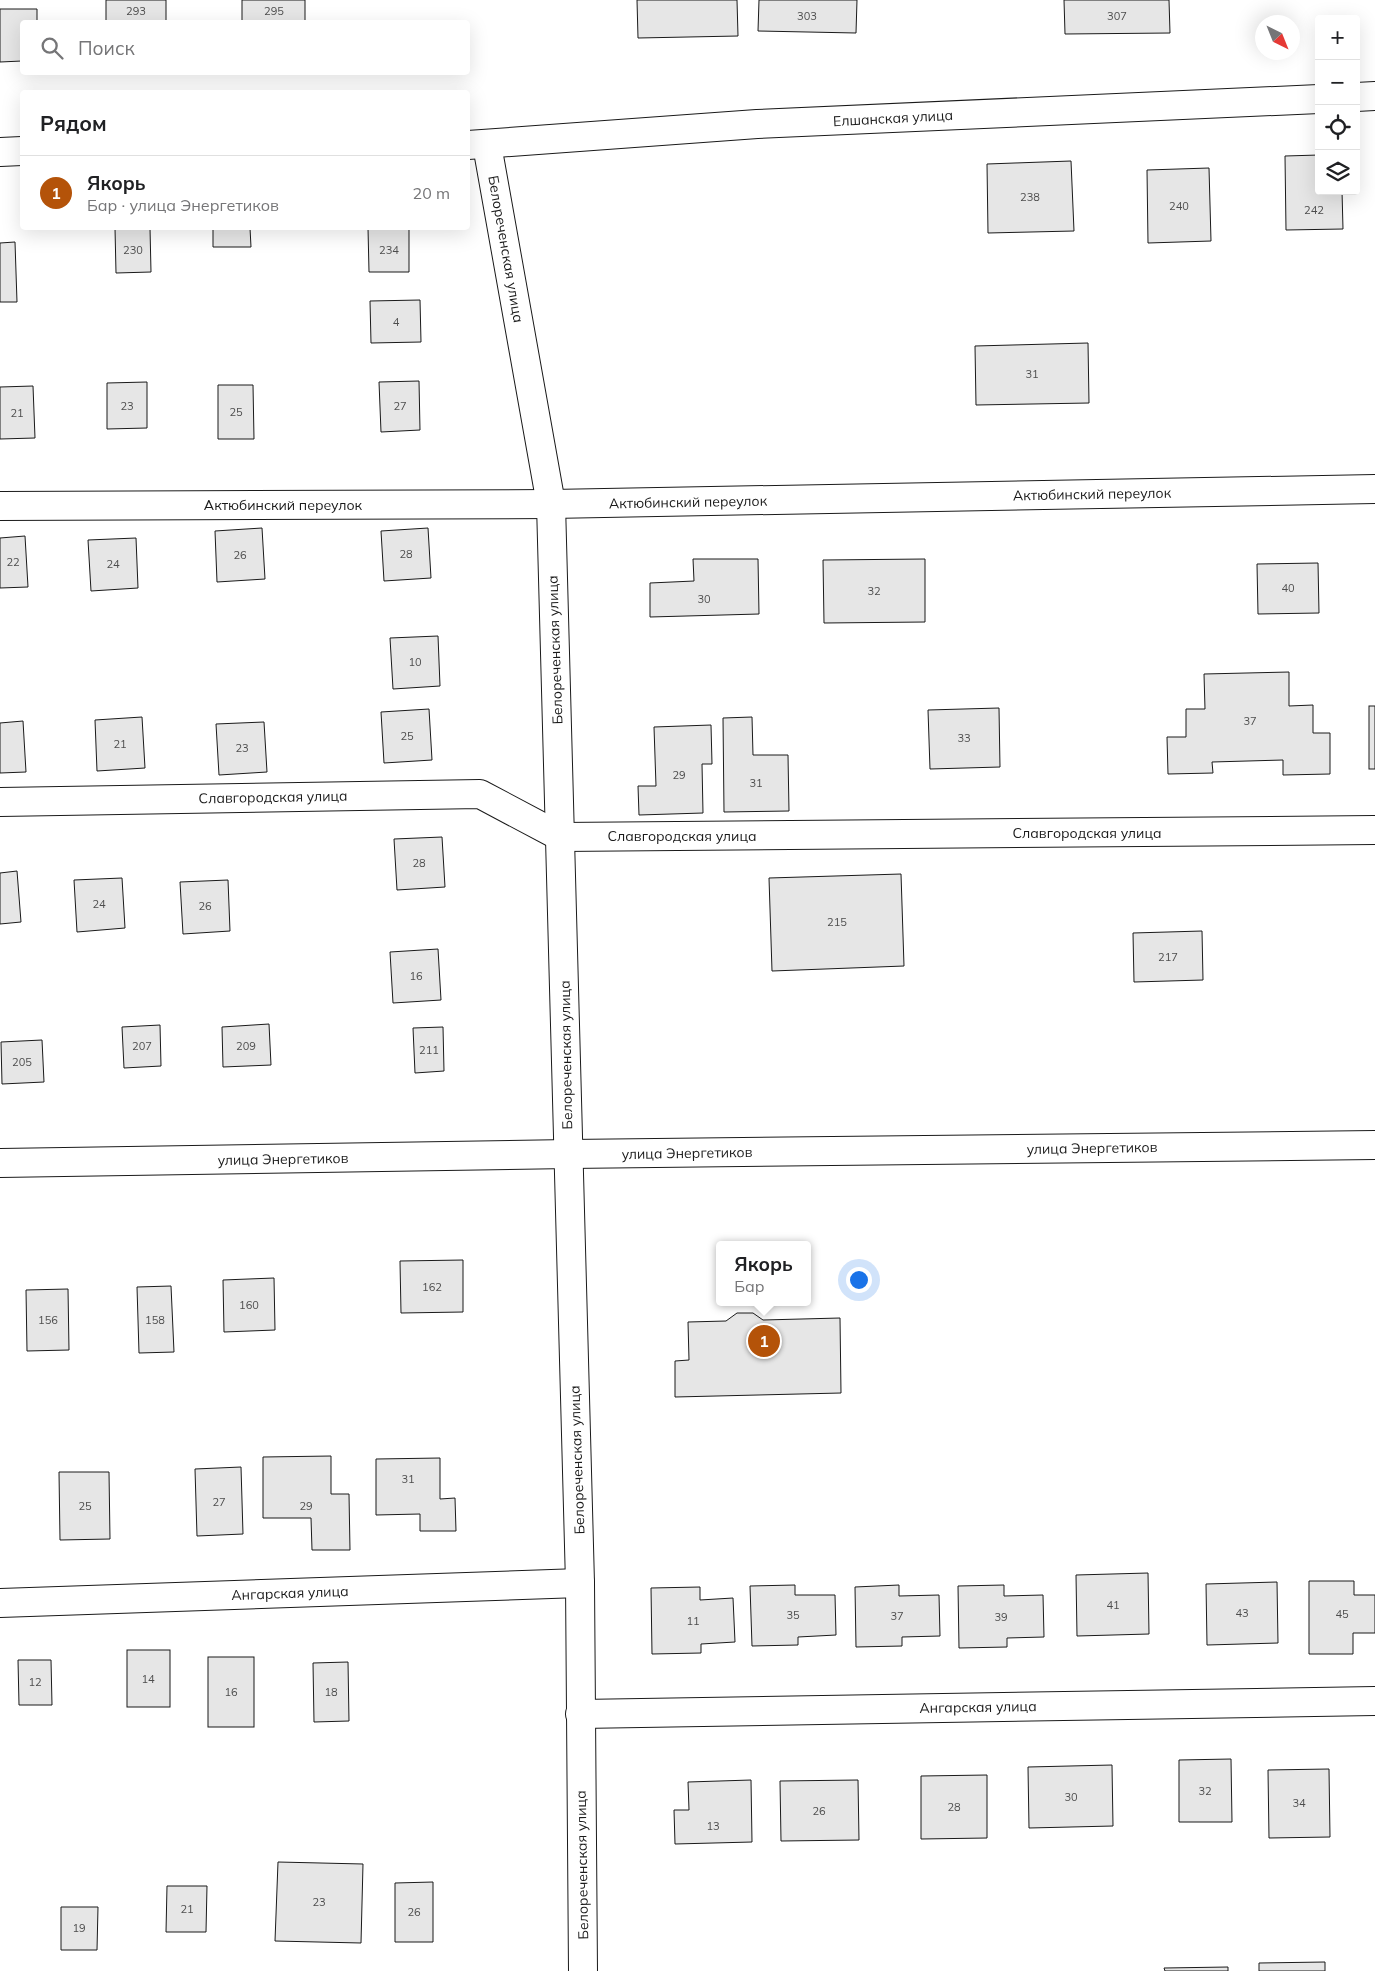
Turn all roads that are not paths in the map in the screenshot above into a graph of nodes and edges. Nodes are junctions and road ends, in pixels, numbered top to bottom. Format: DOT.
graph roads {
  1 [pos="1375,96"];
  2 [pos="1360,97"];
  3 [pos="1315,99"];
  4 [pos="478,145"];
  5 [pos="20,151"];
  6 [pos="0,152"];
  7 [pos="1375,489"];
  8 [pos="551,504"];
  9 [pos="0,506"];
  10 [pos="0,802"];
  11 [pos="1375,830"];
  12 [pos="561,837"];
  13 [pos="1375,1145"];
  14 [pos="569,1154"];
  15 [pos="0,1163"];
  16 [pos="580,1583"];
  17 [pos="0,1603"];
  18 [pos="1375,1701"];
  19 [pos="580,1714"];
  20 [pos="583,1971"];
  1 -- 2 [label="street"];
  3 -- 4 [label="street, Елшанская улица"];
  4 -- 8 [label="street, Белореченская улица"];
  5 -- 6 [label="street"];
  7 -- 8 [label="street, Актюбинский переулок"];
  8 -- 9 [label="street, Актюбинский переулок"];
  8 -- 12 [label="street, Белореченская улица"];
  10 -- 12 [label="street, Славгородская улица"];
  11 -- 12 [label="street, Славгородская улица"];
  12 -- 14 [label="street, Белореченская улица"];
  13 -- 14 [label="street, улица Энергетиков"];
  14 -- 15 [label="street, улица Энергетиков"];
  14 -- 16 [label="street, Белореченская улица"];
  16 -- 17 [label="street, Ангарская улица"];
  16 -- 19 [label="street, Белореченская улица"];
  18 -- 19 [label="street, Ангарская улица"];
  19 -- 20 [label="street, Белореченская улица"];
}
